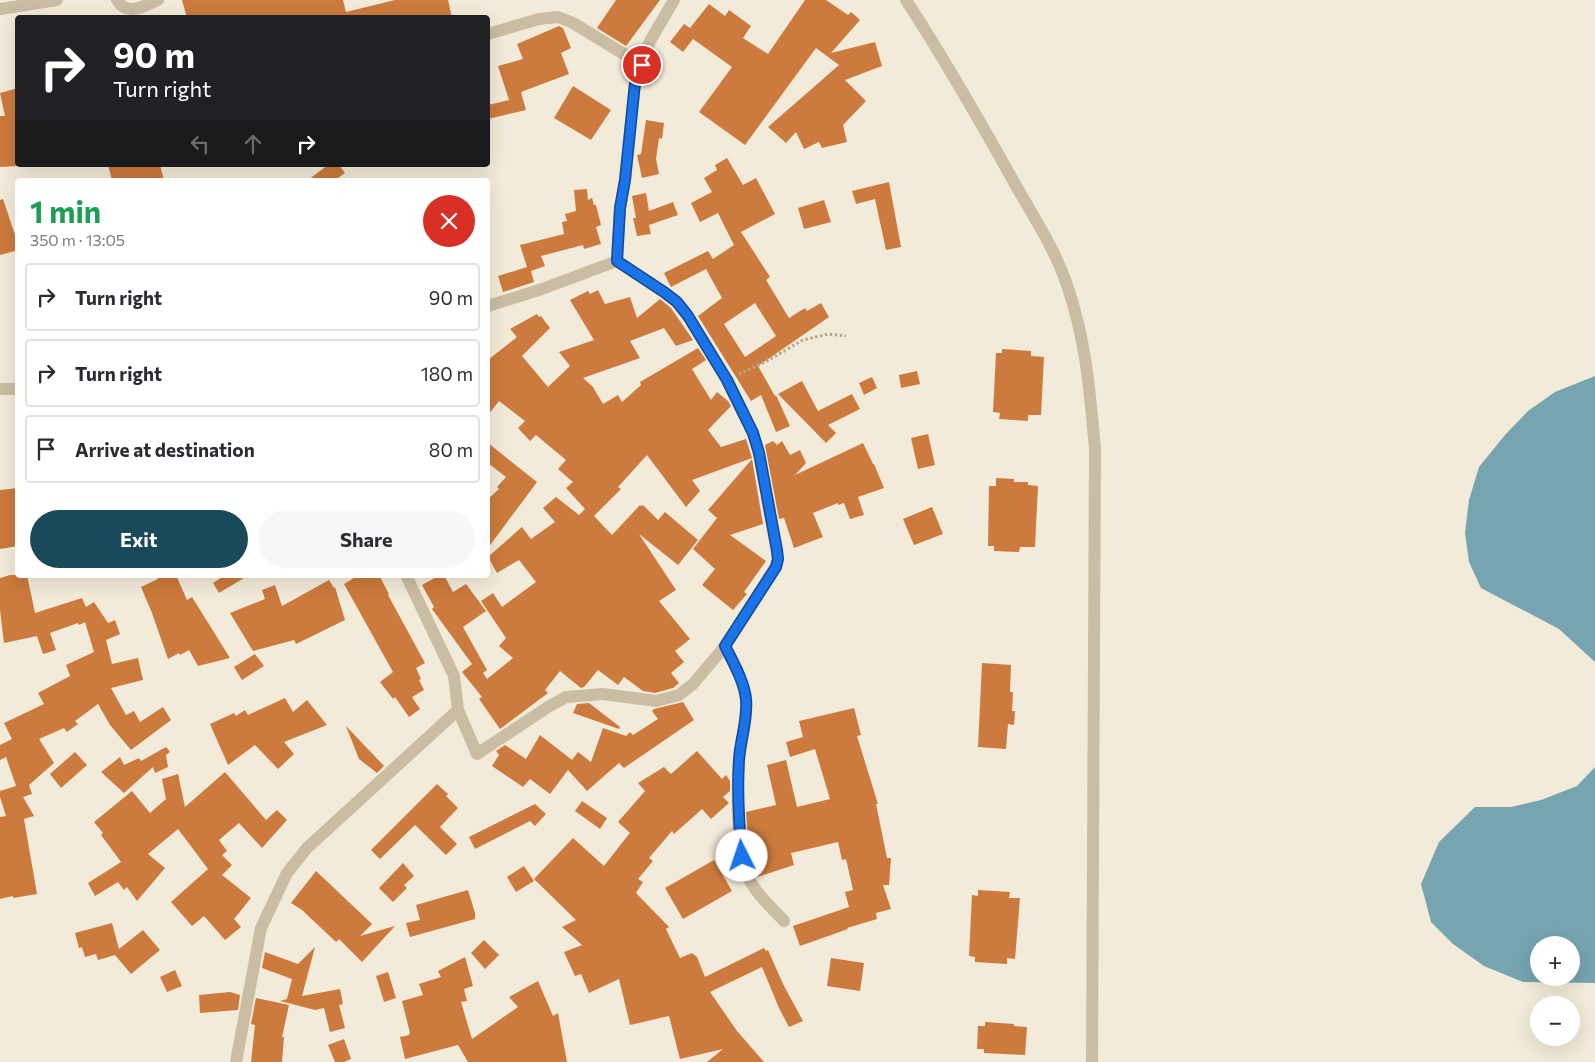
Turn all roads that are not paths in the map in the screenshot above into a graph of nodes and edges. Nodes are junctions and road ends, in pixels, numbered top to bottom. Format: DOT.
graph roads {
  1 [pos="56,0"];
  2 [pos="117,0"];
  3 [pos="158,0"];
  4 [pos="674,0"];
  5 [pos="906,0"];
  6 [pos="0,9"];
  7 [pos="490,33"];
  8 [pos="642,65"];
  9 [pos="617,261"];
  10 [pos="490,305"];
  11 [pos="0,389"];
  12 [pos="15,389"];
  13 [pos="407,578"];
  14 [pos="725,646"];
  15 [pos="458,710"];
  16 [pos="784,921"];
  17 [pos="236,1062"];
  18 [pos="1092,1062"];
  1 -- 6 [label="street"];
  2 -- 3 [label="street"];
  4 -- 8 [label="street"];
  5 -- 18 [label="street"];
  7 -- 8 [label="street"];
  8 -- 9 [label="street"];
  9 -- 10 [label="street"];
  9 -- 14 [label="street"];
  11 -- 12 [label="street"];
  13 -- 15 [label="street"];
  14 -- 15 [label="street"];
  14 -- 16 [label="street"];
  15 -- 17 [label="street"];
}
